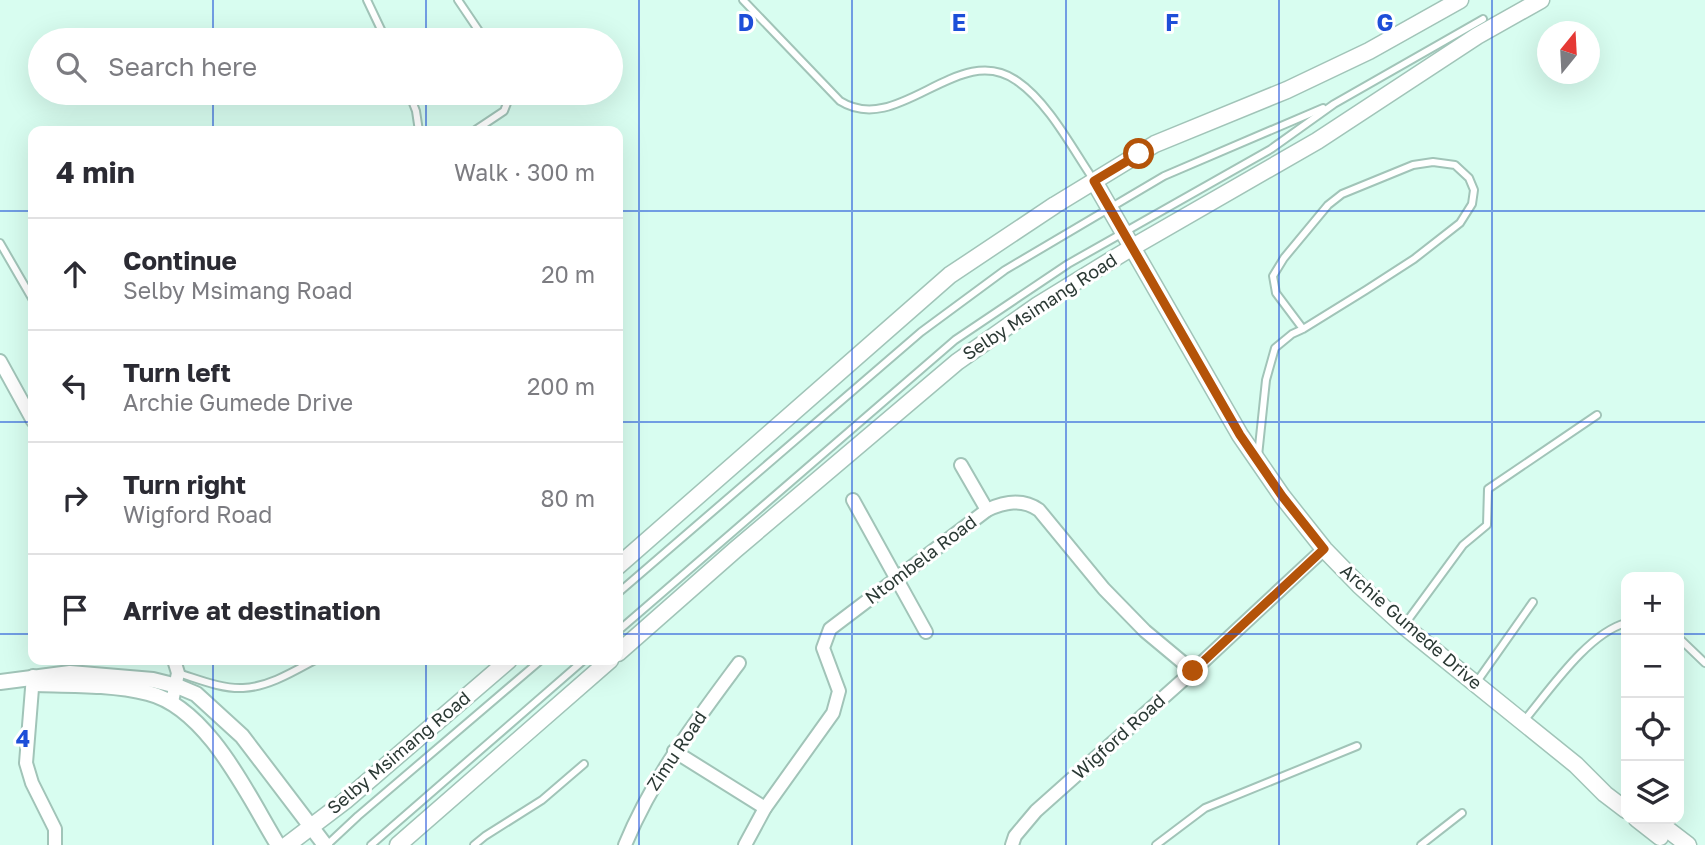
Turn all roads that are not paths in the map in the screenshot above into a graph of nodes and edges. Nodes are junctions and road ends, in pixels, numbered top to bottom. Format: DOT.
graph roads {
  1 [pos="367,0"];
  2 [pos="458,0"];
  3 [pos="743,0"];
  4 [pos="1541,0"];
  5 [pos="1454,2"];
  6 [pos="1483,19"];
  7 [pos="380,28"];
  8 [pos="477,28"];
  9 [pos="1334,104"];
  10 [pos="413,105"];
  11 [pos="506,105"];
  12 [pos="418,126"];
  13 [pos="482,126"];
  14 [pos="1094,181"];
  15 [pos="1109,209"];
  16 [pos="1127,240"];
  17 [pos="0,243"];
  18 [pos="28,291"];
  19 [pos="1303,329"];
  20 [pos="0,360"];
  21 [pos="28,412"];
  22 [pos="1597,415"];
  23 [pos="1258,462"];
  24 [pos="961,465"];
  25 [pos="853,500"];
  26 [pos="987,510"];
  27 [pos="1324,549"];
  28 [pos="623,562"];
  29 [pos="897,577"];
  30 [pos="623,589"];
  31 [pos="1533,602"];
  32 [pos="1621,624"];
  33 [pos="1404,626"];
  34 [pos="623,627"];
  35 [pos="926,632"];
  36 [pos="1684,643"];
  37 [pos="623,649"];
  38 [pos="739,663"];
  39 [pos="1705,663"];
  40 [pos="175,665"];
  41 [pos="305,665"];
  42 [pos="502,665"];
  43 [pos="535,665"];
  44 [pos="578,665"];
  45 [pos="604,665"];
  46 [pos="1193,671"];
  47 [pos="177,679"];
  48 [pos="33,680"];
  49 [pos="0,682"];
  50 [pos="1475,685"];
  51 [pos="172,702"];
  52 [pos="1523,722"];
  53 [pos="1357,746"];
  54 [pos="674,751"];
  55 [pos="584,764"];
  56 [pos="1576,765"];
  57 [pos="1621,793"];
  58 [pos="1621,806"];
  59 [pos="765,808"];
  60 [pos="1462,813"];
  61 [pos="1643,824"];
  62 [pos="1661,824"];
  63 [pos="311,826"];
  64 [pos="55,845"];
  65 [pos="278,845"];
  66 [pos="287,845"];
  67 [pos="326,845"];
  68 [pos="371,845"];
  69 [pos="398,845"];
  70 [pos="474,845"];
  71 [pos="625,845"];
  72 [pos="745,845"];
  73 [pos="1012,845"];
  74 [pos="1156,845"];
  75 [pos="1422,845"];
  76 [pos="1670,845"];
  77 [pos="1688,845"];
  1 -- 7 [label="lane"];
  2 -- 8 [label="lane"];
  3 -- 14 [label="lane"];
  4 -- 16 [label="main road, Selby Msimang Road"];
  5 -- 14 [label="main road"];
  6 -- 9 [label="lane"];
  9 -- 15 [label="lane"];
  9 -- 16 [label="lane"];
  10 -- 12 [label="lane"];
  11 -- 13 [label="lane"];
  14 -- 15 [label="main road, Archie Gumede Drive"];
  14 -- 28 [label="main road"];
  15 -- 16 [label="main road, Archie Gumede Drive"];
  15 -- 30 [label="lane"];
  16 -- 23 [label="main road, Archie Gumede Drive"];
  16 -- 34 [label="lane"];
  16 -- 37 [label="main road, Selby Msimang Road"];
  17 -- 18 [label="lane"];
  19 -- 19 [label="lane"];
  19 -- 23 [label="lane"];
  20 -- 21 [label="street"];
  22 -- 33 [label="lane"];
  23 -- 27 [label="main road, Archie Gumede Drive"];
  24 -- 26 [label="street"];
  25 -- 29 [label="street"];
  26 -- 29 [label="street, Ntombela Road"];
  26 -- 46 [label="street, Ntombela Road"];
  27 -- 33 [label="main road, Archie Gumede Drive"];
  27 -- 46 [label="street, Wigford Road"];
  29 -- 35 [label="street"];
  29 -- 59 [label="street, Ntombela Road"];
  31 -- 50 [label="lane"];
  32 -- 52 [label="lane"];
  33 -- 50 [label="main road, Archie Gumede Drive"];
  36 -- 39 [label="lane"];
  38 -- 54 [label="street, Zimu Road"];
  40 -- 47 [label="street"];
  41 -- 47 [label="lane"];
  42 -- 63 [label="main road, Selby Msimang Road"];
  43 -- 67 [label="lane"];
  44 -- 68 [label="lane"];
  45 -- 69 [label="main road"];
  46 -- 73 [label="street, Wigford Road"];
  47 -- 48 [label="street"];
  47 -- 51 [label="street"];
  47 -- 63 [label="street"];
  48 -- 49 [label="street"];
  48 -- 51 [label="street"];
  48 -- 64 [label="street"];
  50 -- 52 [label="main road, Archie Gumede Drive"];
  51 -- 65 [label="street"];
  52 -- 56 [label="main road, Archie Gumede Drive"];
  53 -- 74 [label="lane"];
  54 -- 59 [label="street"];
  54 -- 71 [label="street, Zimu Road"];
  55 -- 70 [label="lane"];
  56 -- 57 [label="main road, Archie Gumede Drive"];
  56 -- 58 [label="main road, Archie Gumede Drive"];
  59 -- 72 [label="street, Ntombela Road"];
  60 -- 75 [label="lane"];
  61 -- 76 [label="main road"];
  62 -- 77 [label="main road"];
  63 -- 66 [label="main road, Selby Msimang Road"];
  63 -- 67 [label="street"];
}
